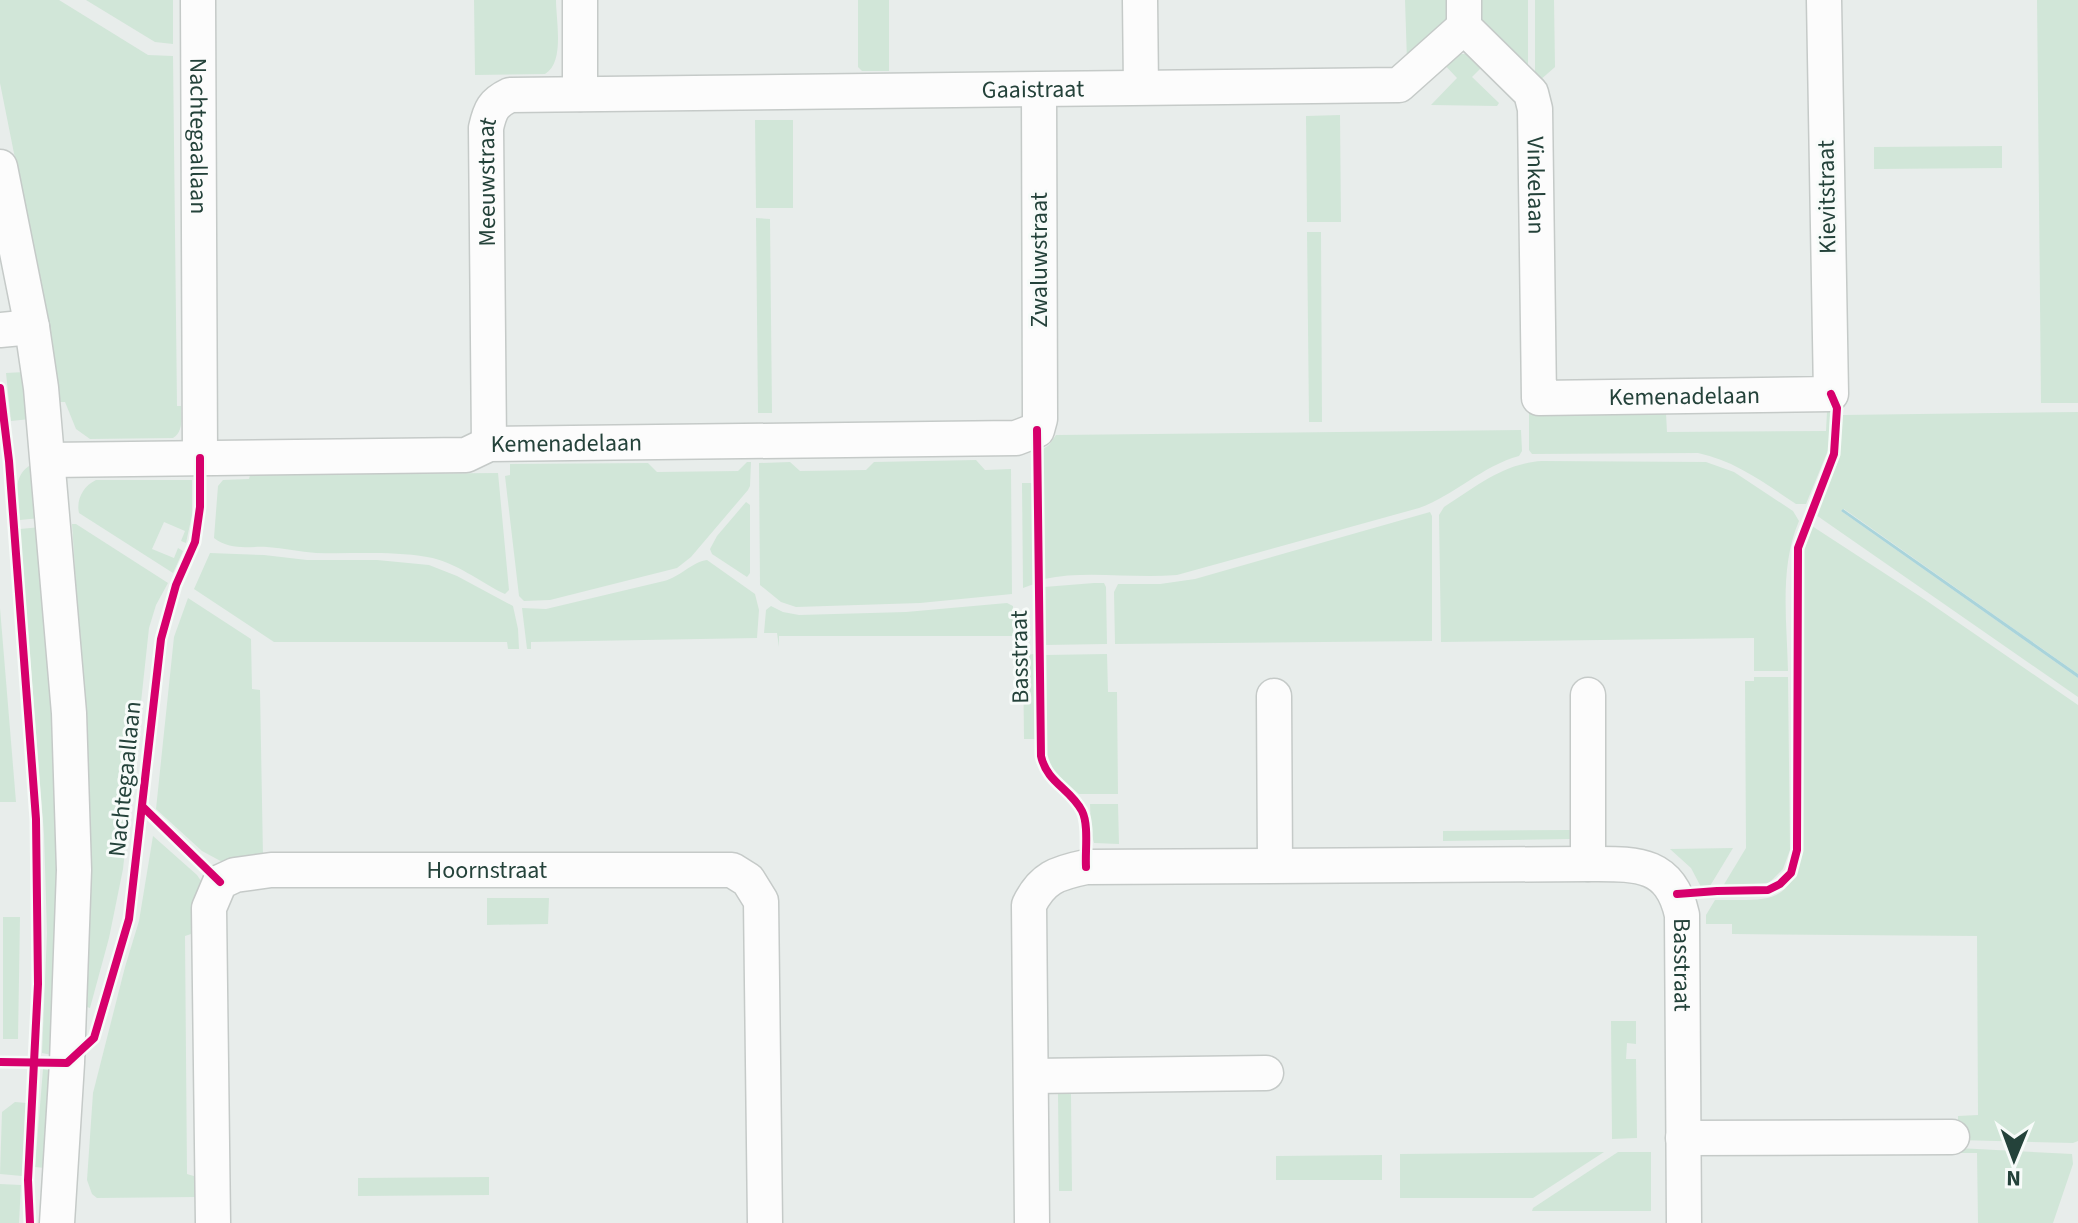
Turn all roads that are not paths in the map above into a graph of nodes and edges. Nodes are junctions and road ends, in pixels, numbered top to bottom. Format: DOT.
graph roads {
  1 [pos="198,0"];
  2 [pos="580,0"];
  3 [pos="1140,0"];
  4 [pos="1824,0"];
  5 [pos="1464,13"];
  6 [pos="1141,87"];
  7 [pos="1039,90"];
  8 [pos="580,94"];
  9 [pos="0,167"];
  10 [pos="16,328"];
  11 [pos="1831,394"];
  12 [pos="1539,398"];
  13 [pos="1037,430"];
  14 [pos="489,444"];
  15 [pos="200,458"];
  16 [pos="49,460"];
  17 [pos="1588,695"];
  18 [pos="1274,696"];
  19 [pos="1588,864"];
  20 [pos="1275,865"];
  21 [pos="1266,1073"];
  22 [pos="1032,1076"];
  23 [pos="1952,1137"];
  24 [pos="1683,1138"];
  25 [pos="57,1223"];
  26 [pos="213,1223"];
  27 [pos="765,1223"];
  28 [pos="1032,1223"];
  29 [pos="1684,1223"];
  1 -- 15 [label="street, Nachtegaallaan"];
  2 -- 8 [label="street"];
  3 -- 6 [label="street"];
  4 -- 11 [label="street, Kievitstraat"];
  5 -- 6 [label="street, Gaaistraat"];
  5 -- 12 [label="street, Vinkelaan"];
  6 -- 7 [label="street, Gaaistraat"];
  7 -- 8 [label="street, Gaaistraat"];
  7 -- 13 [label="street, Zwaluwstraat"];
  8 -- 14 [label="street, Meeuwstraat"];
  9 -- 10 [label="street, Nachtegaallaan"];
  10 -- 16 [label="street, Nachtegaallaan"];
  11 -- 12 [label="street, Kemenadelaan"];
  13 -- 14 [label="street, Kemenadelaan"];
  14 -- 15 [label="street, Kemenadelaan"];
  15 -- 16 [label="street, Kemenadelaan"];
  16 -- 25 [label="street, Nachtegaallaan"];
  17 -- 19 [label="street"];
  18 -- 20 [label="street"];
  19 -- 20 [label="street, Basstraat"];
  19 -- 24 [label="street, Basstraat"];
  20 -- 22 [label="street, Basstraat"];
  21 -- 22 [label="street"];
  22 -- 28 [label="street, Basstraat"];
  23 -- 24 [label="street"];
  24 -- 29 [label="street, Basstraat"];
  26 -- 27 [label="street, Hoornstraat"];
}
